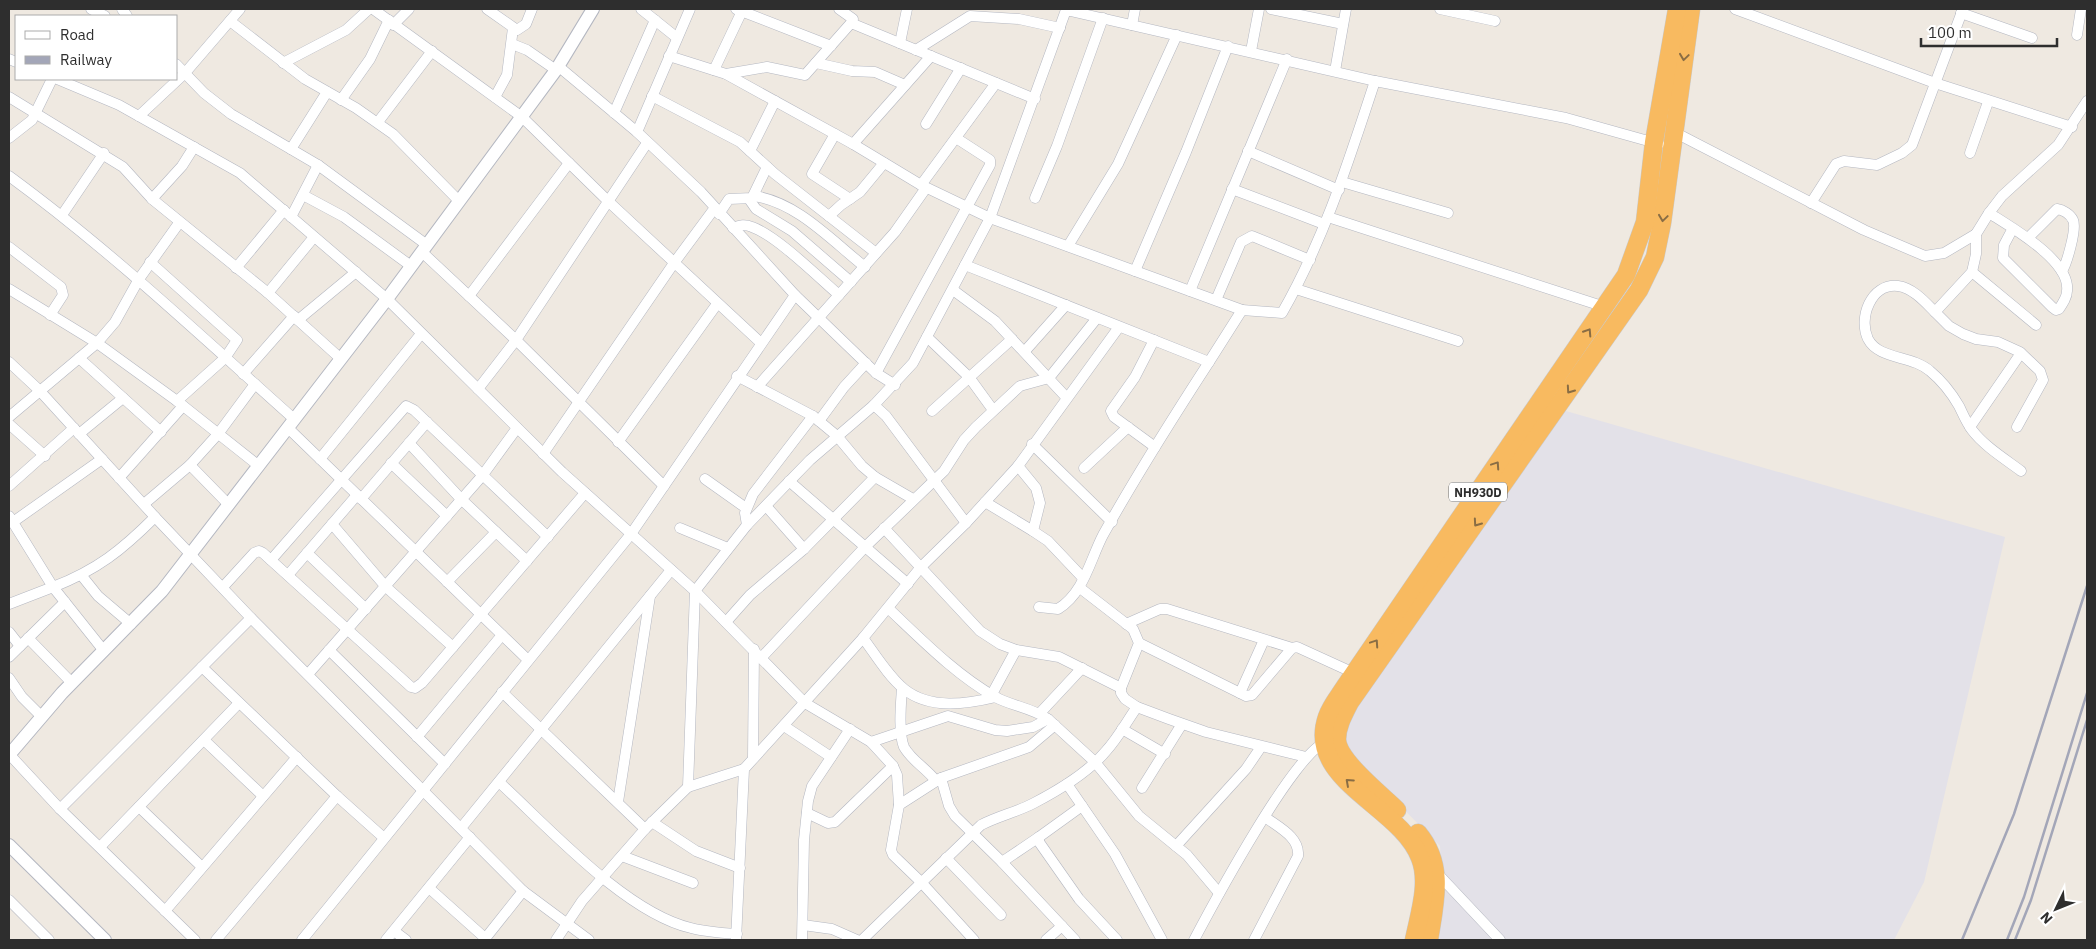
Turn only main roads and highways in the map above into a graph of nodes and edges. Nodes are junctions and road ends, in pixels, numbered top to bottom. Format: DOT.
graph roads {
  1 [pos="1677,9"];
  2 [pos="1691,9"];
  3 [pos="1331,742"];
  4 [pos="1414,940"];
  5 [pos="1429,940"];
  3 -- 1 [label="highway, NH930D, one-way"];
  2 -- 3 [label="highway, NH930D, one-way"];
  4 -- 3 [label="highway, NH930D, one-way"];
  3 -- 5 [label="highway"];
}
